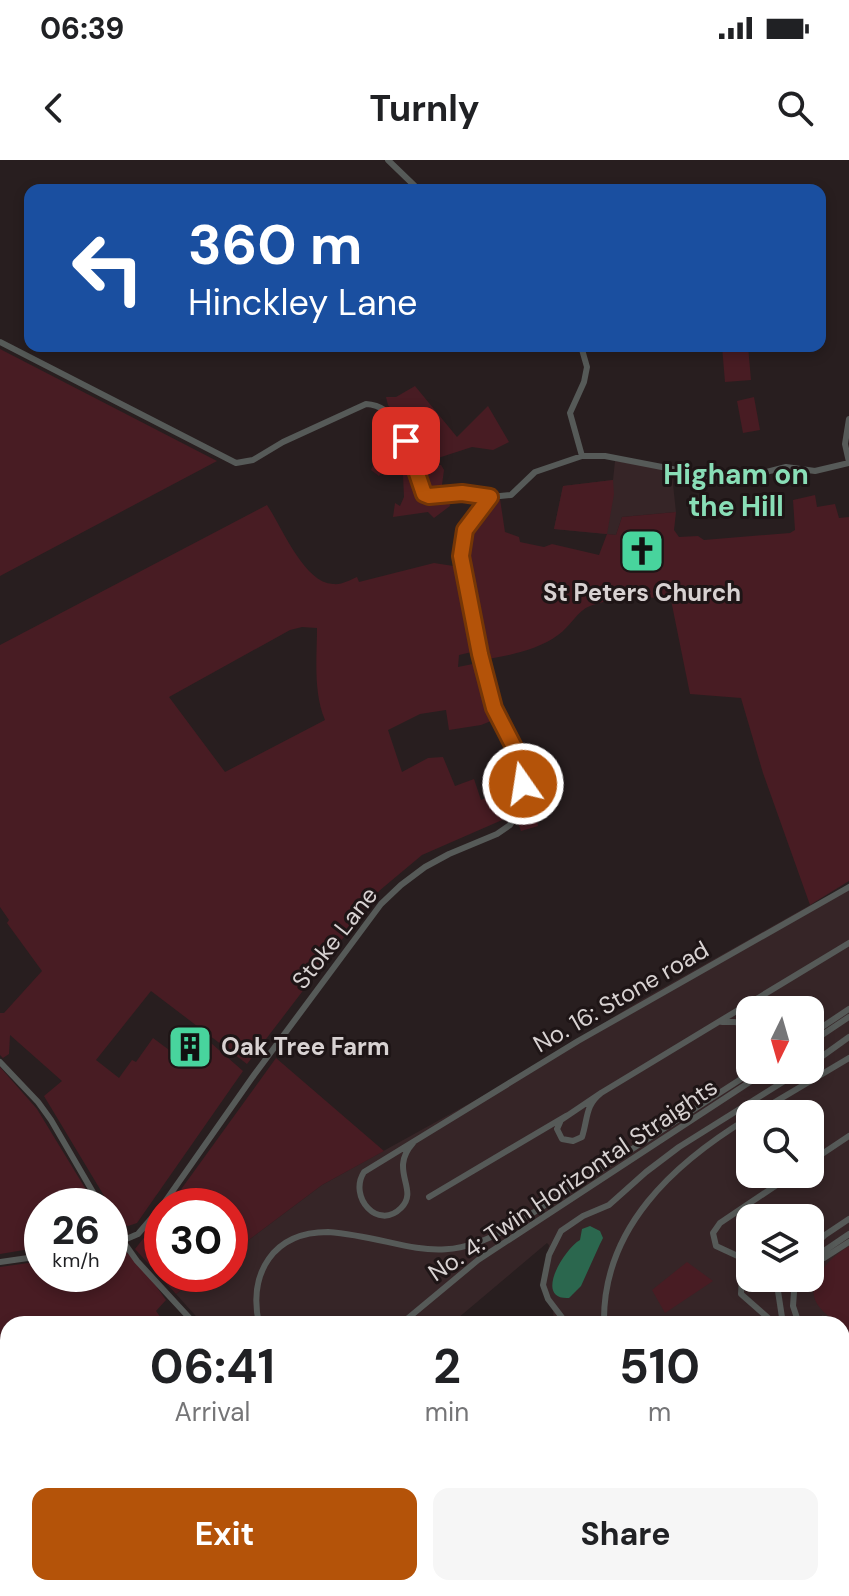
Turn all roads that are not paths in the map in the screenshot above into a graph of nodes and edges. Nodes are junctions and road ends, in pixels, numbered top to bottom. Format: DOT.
graph roads {
  1 [pos="388,160"];
  2 [pos="413,184"];
  3 [pos="0,342"];
  4 [pos="583,352"];
  5 [pos="849,419"];
  6 [pos="582,456"];
  7 [pos="849,462"];
  8 [pos="490,497"];
  9 [pos="849,887"];
  10 [pos="849,943"];
  11 [pos="764,996"];
  12 [pos="849,1009"];
  13 [pos="736,1013"];
  14 [pos="849,1017"];
  15 [pos="736,1023"];
  16 [pos="824,1026"];
  17 [pos="708,1029"];
  18 [pos="824,1034"];
  19 [pos="849,1037"];
  20 [pos="824,1055"];
  21 [pos="849,1058"];
  22 [pos="0,1062"];
  23 [pos="736,1082"];
  24 [pos="747,1084"];
  25 [pos="780,1084"];
  26 [pos="601,1093"];
  27 [pos="779,1100"];
  28 [pos="566,1116"];
  29 [pos="736,1127"];
  30 [pos="849,1136"];
  31 [pos="413,1143"];
  32 [pos="824,1153"];
  33 [pos="91,1188"];
  34 [pos="175,1188"];
  35 [pos="772,1188"];
  36 [pos="429,1197"];
  37 [pos="748,1204"];
  38 [pos="736,1212"];
  39 [pos="849,1219"];
  40 [pos="849,1234"];
  41 [pos="824,1236"];
  42 [pos="849,1242"];
  43 [pos="128,1249"];
  44 [pos="736,1256"];
  45 [pos="24,1259"];
  46 [pos="0,1262"];
  47 [pos="741,1292"];
  48 [pos="778,1292"];
  49 [pos="794,1292"];
  50 [pos="187,1316"];
  51 [pos="258,1316"];
  52 [pos="411,1316"];
  53 [pos="561,1316"];
  54 [pos="604,1316"];
  55 [pos="766,1316"];
  56 [pos="782,1316"];
  57 [pos="796,1316"];
  1 -- 2 [label="street"];
  3 -- 8 [label="street"];
  4 -- 6 [label="street"];
  5 -- 7 [label="street"];
  6 -- 7 [label="street"];
  6 -- 8 [label="street"];
  8 -- 34 [label="street, Stoke Lane"];
  9 -- 31 [label="street, No. 16: Stone road"];
  10 -- 11 [label="street"];
  12 -- 16 [label="street"];
  13 -- 17 [label="street"];
  14 -- 18 [label="street"];
  15 -- 17 [label="street"];
  17 -- 26 [label="street"];
  19 -- 20 [label="street"];
  21 -- 27 [label="street"];
  22 -- 33 [label="street"];
  23 -- 51 [label="street, No. 4: Twin Horizontal Straights"];
  24 -- 52 [label="street, No. 4: Twin Horizontal Straights"];
  25 -- 53 [label="street"];
  26 -- 28 [label="street"];
  26 -- 28 [label="street"];
  28 -- 36 [label="street"];
  29 -- 54 [label="street"];
  30 -- 32 [label="street"];
  31 -- 31 [label="street, No. 16: Stone road"];
  35 -- 37 [label="street"];
  38 -- 44 [label="street"];
  39 -- 41 [label="street"];
  40 -- 42 [label="street"];
  43 -- 50 [label="street"];
  45 -- 46 [label="street"];
  47 -- 55 [label="street"];
  48 -- 56 [label="street"];
  49 -- 57 [label="street"];
}
